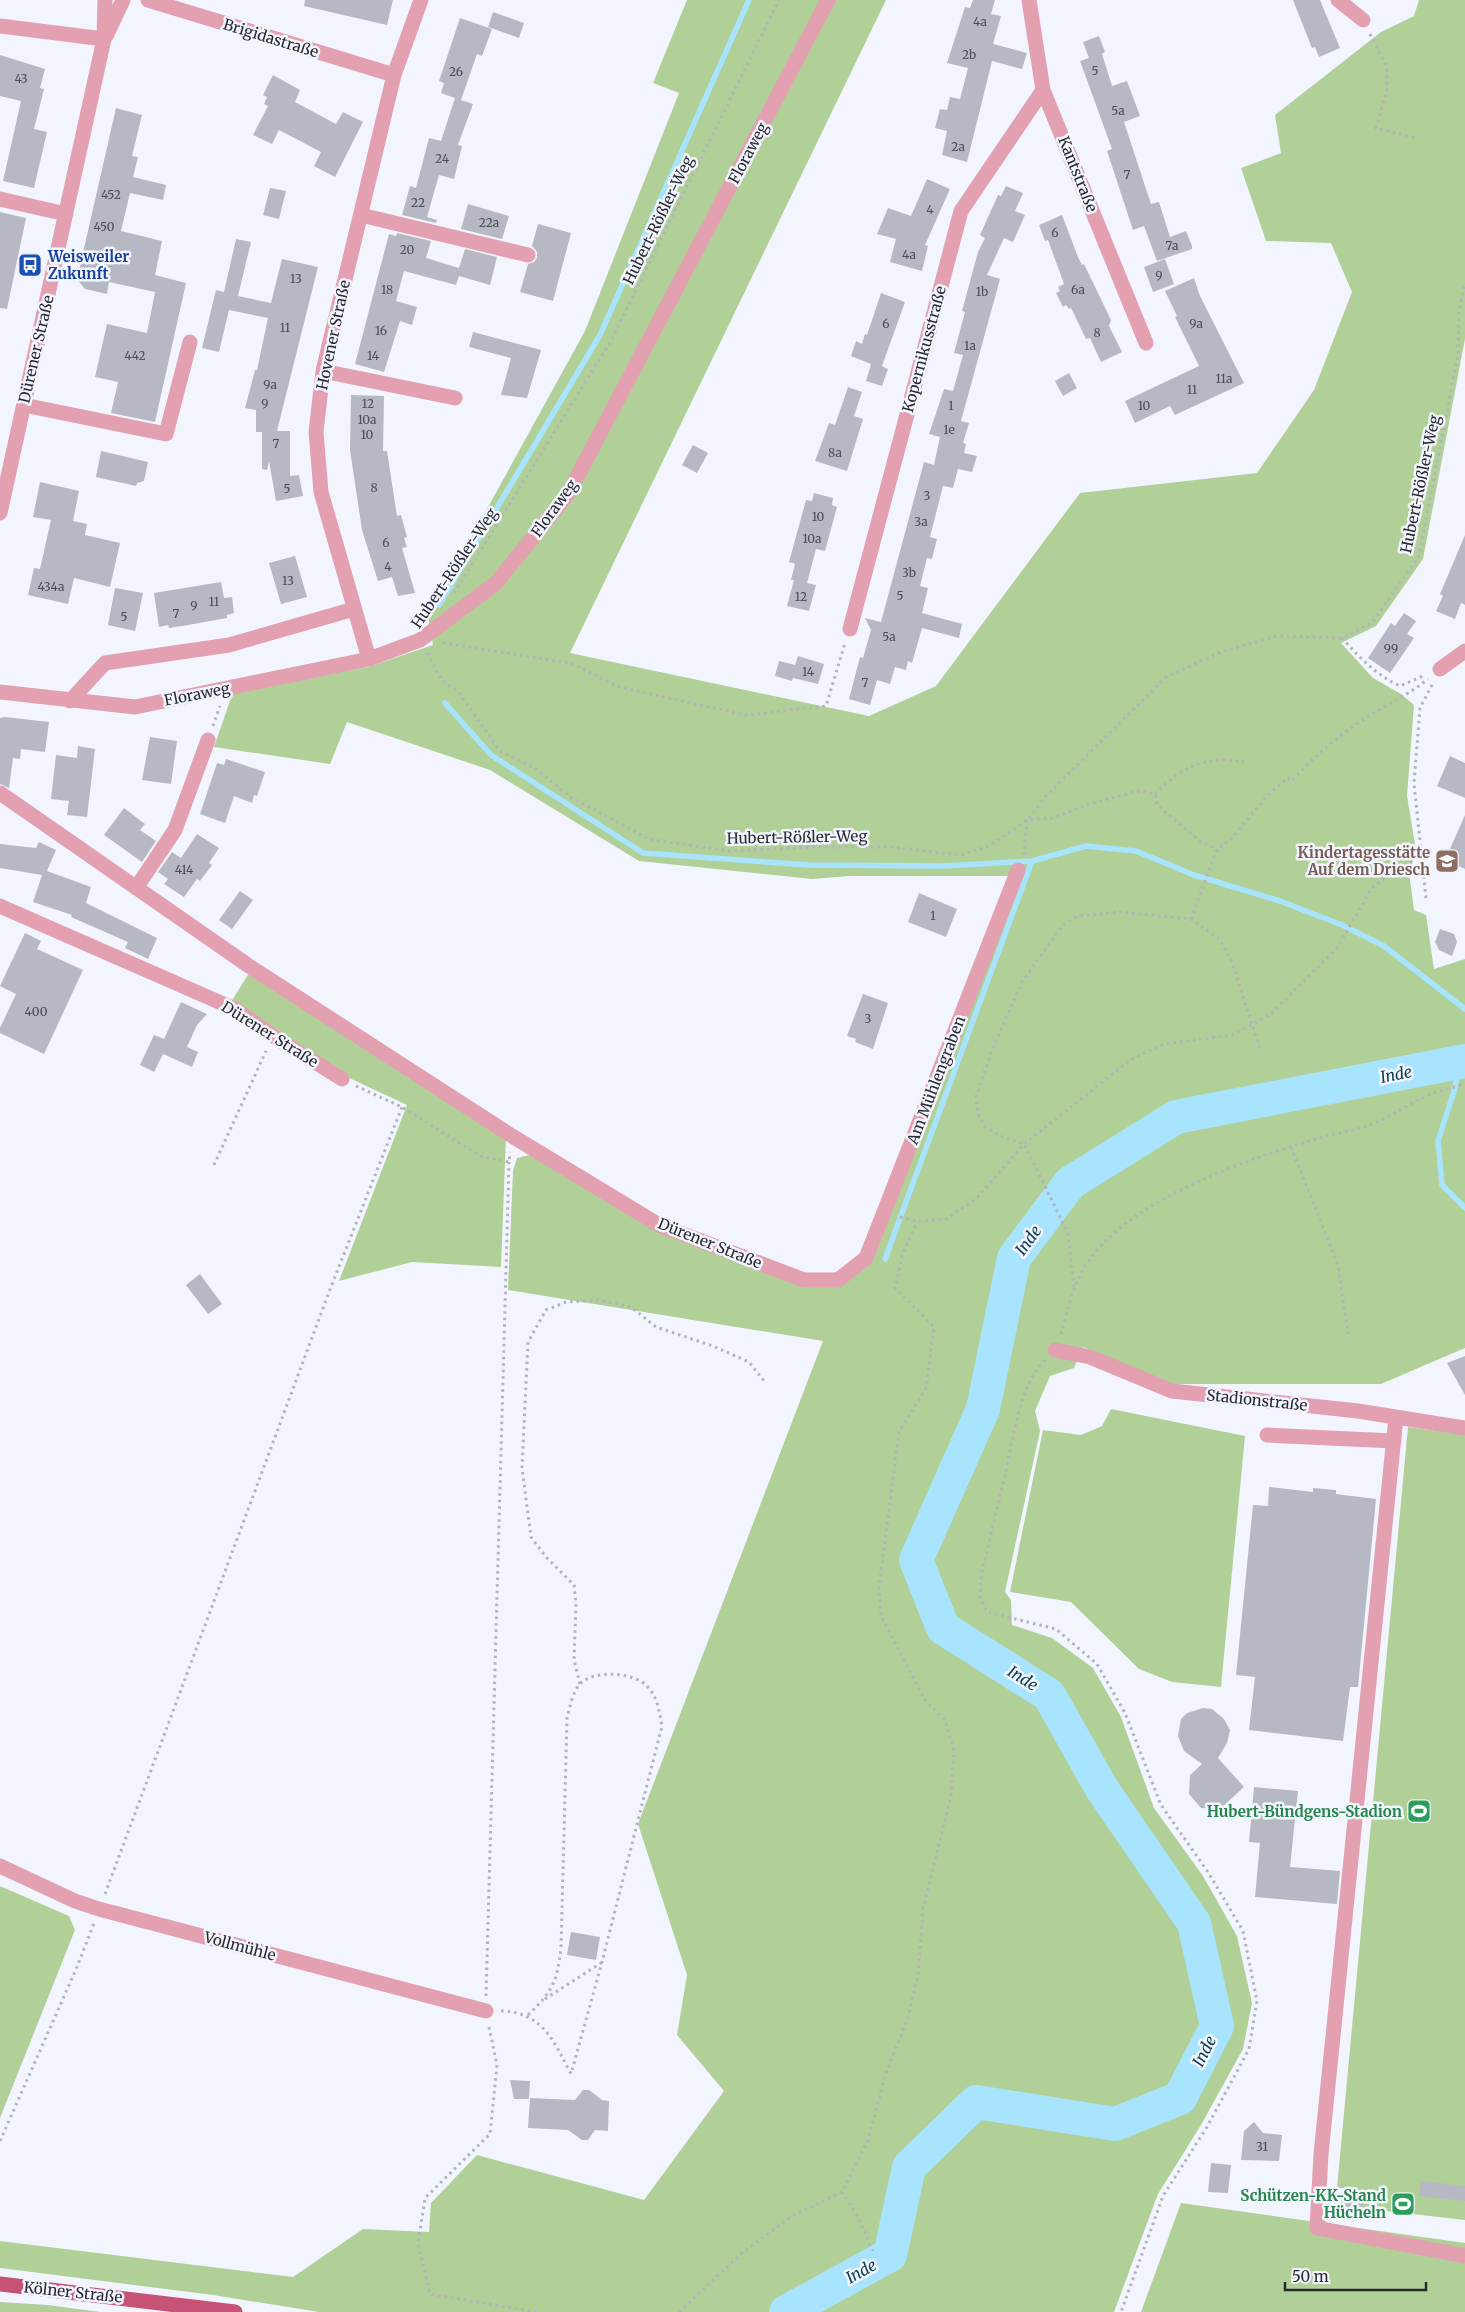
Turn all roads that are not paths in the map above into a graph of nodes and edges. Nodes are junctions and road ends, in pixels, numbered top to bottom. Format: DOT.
graph roads {
  1 [pos="105,0"];
  2 [pos="123,0"];
  3 [pos="148,0"];
  4 [pos="421,0"];
  5 [pos="828,0"];
  6 [pos="1029,0"];
  7 [pos="1338,0"];
  8 [pos="1363,20"];
  9 [pos="0,26"];
  10 [pos="104,39"];
  11 [pos="394,75"];
  12 [pos="1043,90"];
  13 [pos="0,199"];
  14 [pos="66,214"];
  15 [pos="361,215"];
  16 [pos="528,255"];
  17 [pos="190,342"];
  18 [pos="1146,343"];
  19 [pos="323,372"];
  20 [pos="455,398"];
  21 [pos="24,405"];
  22 [pos="0,513"];
  23 [pos="354,608"];
  24 [pos="850,629"];
  25 [pos="1465,651"];
  26 [pos="369,659"];
  27 [pos="1440,670"];
  28 [pos="0,692"];
  29 [pos="70,701"];
  30 [pos="208,740"];
  31 [pos="0,793"];
  32 [pos="1018,870"];
  33 [pos="136,888"];
  34 [pos="0,906"];
  35 [pos="342,1079"];
  36 [pos="838,1280"];
  37 [pos="1055,1350"];
  38 [pos="1396,1417"];
  39 [pos="1465,1428"];
  40 [pos="1266,1435"];
  41 [pos="1394,1441"];
  42 [pos="0,1866"];
  43 [pos="486,2011"];
  44 [pos="1465,2256"];
  45 [pos="0,2284"];
  46 [pos="235,2312"];
  1 -- 10 [label="street, Dürener Straße"];
  2 -- 10 [label="street, Dürener Straße"];
  3 -- 11 [label="street, Brigidastraße"];
  4 -- 11 [label="street, Hovener Straße"];
  5 -- 26 [label="street, Floraweg"];
  6 -- 12 [label="street, Kantstraße"];
  7 -- 8 [label="street"];
  9 -- 10 [label="street"];
  10 -- 14 [label="street, Dürener Straße"];
  11 -- 15 [label="street, Hovener Straße"];
  12 -- 18 [label="street, Kantstraße"];
  12 -- 24 [label="street, Kopernikusstraße"];
  13 -- 14 [label="street"];
  14 -- 21 [label="street, Dürener Straße"];
  15 -- 16 [label="street"];
  15 -- 19 [label="street, Hovener Straße"];
  17 -- 21 [label="street"];
  19 -- 20 [label="street"];
  19 -- 23 [label="street, Hovener Straße"];
  21 -- 22 [label="street, Dürener Straße"];
  23 -- 26 [label="street, Hovener Straße"];
  23 -- 29 [label="street"];
  25 -- 27 [label="street"];
  26 -- 29 [label="street, Floraweg"];
  28 -- 29 [label="street, Floraweg"];
  30 -- 33 [label="street"];
  31 -- 33 [label="street, Dürener Straße"];
  32 -- 36 [label="street, Am Mühlengraben"];
  33 -- 36 [label="street, Dürener Straße"];
  34 -- 35 [label="street, Dürener Straße"];
  37 -- 38 [label="street, Stadionstraße"];
  38 -- 39 [label="street, Stadionstraße"];
  38 -- 41 [label="street"];
  40 -- 41 [label="street"];
  41 -- 44 [label="street"];
  42 -- 43 [label="street, Vollmühle"];
  45 -- 46 [label="main road, Kölner Straße"];
}
